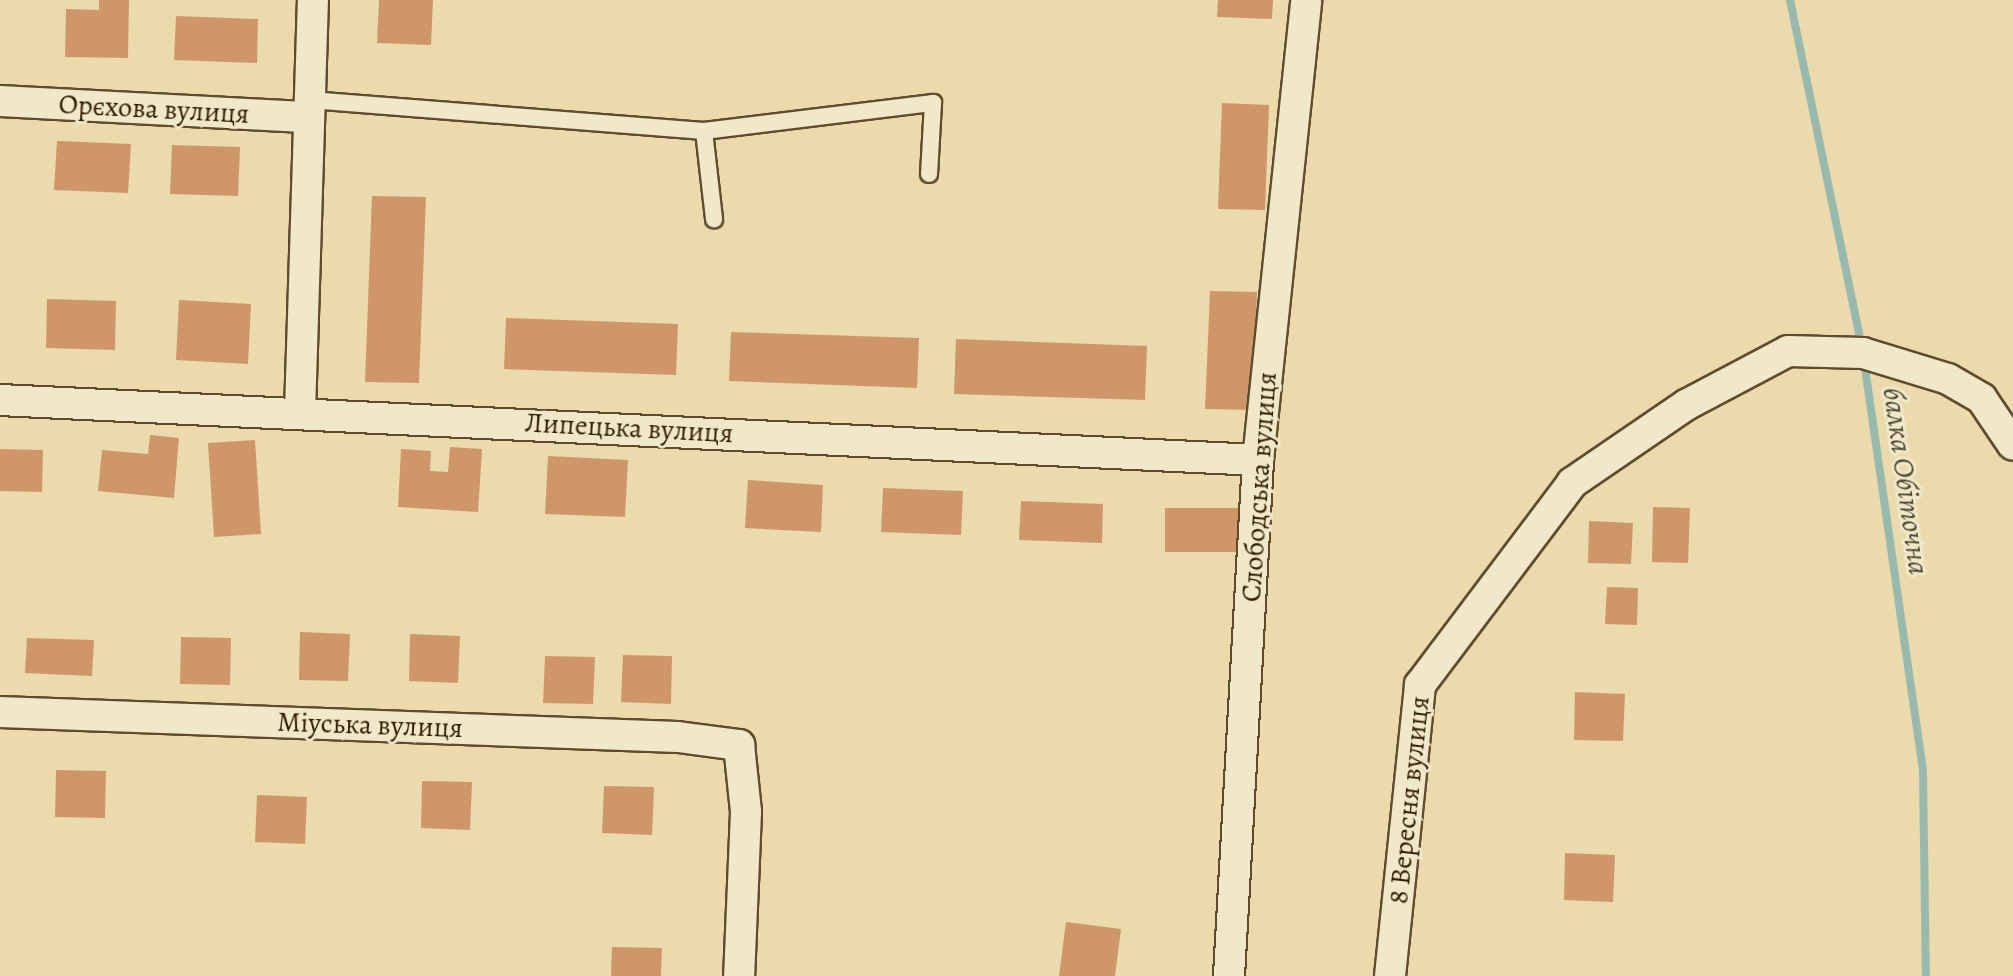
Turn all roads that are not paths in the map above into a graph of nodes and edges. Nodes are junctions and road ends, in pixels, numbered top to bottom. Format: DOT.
graph roads {
  1 [pos="313,0"];
  2 [pos="1306,0"];
  3 [pos="0,101"];
  4 [pos="309,109"];
  5 [pos="704,131"];
  6 [pos="929,174"];
  7 [pos="714,219"];
  8 [pos="0,400"];
  9 [pos="300,412"];
  10 [pos="2013,445"];
  11 [pos="1258,460"];
  12 [pos="0,712"];
  13 [pos="739,976"];
  14 [pos="1229,976"];
  15 [pos="1390,976"];
  1 -- 4 [label="street"];
  2 -- 11 [label="street, Слободська вулиця"];
  3 -- 4 [label="street, Орєхова вулиця"];
  4 -- 5 [label="lane"];
  4 -- 9 [label="street"];
  5 -- 6 [label="lane"];
  5 -- 7 [label="lane"];
  8 -- 9 [label="street, Липецька вулиця"];
  9 -- 11 [label="street, Липецька вулиця"];
  10 -- 15 [label="street, 8 Вересня вулиця"];
  11 -- 14 [label="street, Слободська вулиця"];
  12 -- 13 [label="street, Міуська вулиця"];
}
